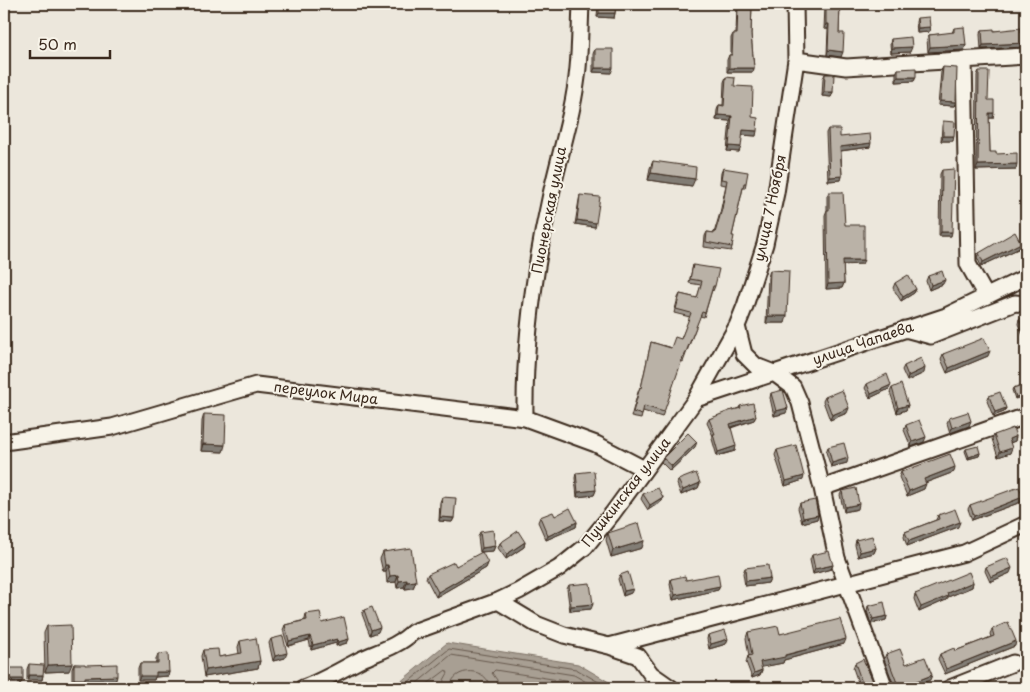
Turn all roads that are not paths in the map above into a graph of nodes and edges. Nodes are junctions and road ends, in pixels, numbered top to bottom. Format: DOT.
graph roads {
  1 [pos="581,4"];
  2 [pos="795,4"];
  3 [pos="1026,56"];
  4 [pos="964,59"];
  5 [pos="796,60"];
  6 [pos="1026,277"];
  7 [pos="986,296"];
  8 [pos="1026,304"];
  9 [pos="737,326"];
  10 [pos="904,329"];
  11 [pos="774,373"];
  12 [pos="696,399"];
  13 [pos="1026,416"];
  14 [pos="524,418"];
  15 [pos="4,442"];
  16 [pos="644,469"];
  17 [pos="822,488"];
  18 [pos="1026,524"];
  19 [pos="846,585"];
  20 [pos="498,601"];
  21 [pos="609,646"];
  22 [pos="1013,663"];
  23 [pos="302,688"];
  24 [pos="671,688"];
  25 [pos="885,688"];
  26 [pos="950,688"];
  1 -- 14 [label="street, Пионерская улица"];
  2 -- 5 [label="street, улица 7 Ноября"];
  3 -- 4 [label="street"];
  4 -- 5 [label="street"];
  4 -- 7 [label="street"];
  5 -- 9 [label="street, улица 7 Ноября"];
  6 -- 7 [label="street, улица Чапаева"];
  7 -- 10 [label="street, улица Чапаева"];
  8 -- 10 [label="street"];
  9 -- 11 [label="street"];
  9 -- 12 [label="street, улица 7 Ноября"];
  10 -- 11 [label="street, улица Чапаева"];
  11 -- 12 [label="street, улица Чапаева"];
  11 -- 17 [label="street"];
  12 -- 16 [label="street, Пушкинская улица"];
  13 -- 17 [label="street"];
  14 -- 15 [label="street, переулок Мира"];
  14 -- 16 [label="street, переулок Мира"];
  16 -- 20 [label="street, Пушкинская улица"];
  17 -- 19 [label="street"];
  18 -- 19 [label="street"];
  19 -- 21 [label="street"];
  19 -- 25 [label="street"];
  20 -- 21 [label="street"];
  20 -- 23 [label="street, Пушкинская улица"];
  21 -- 24 [label="street"];
  22 -- 26 [label="street"];
}
